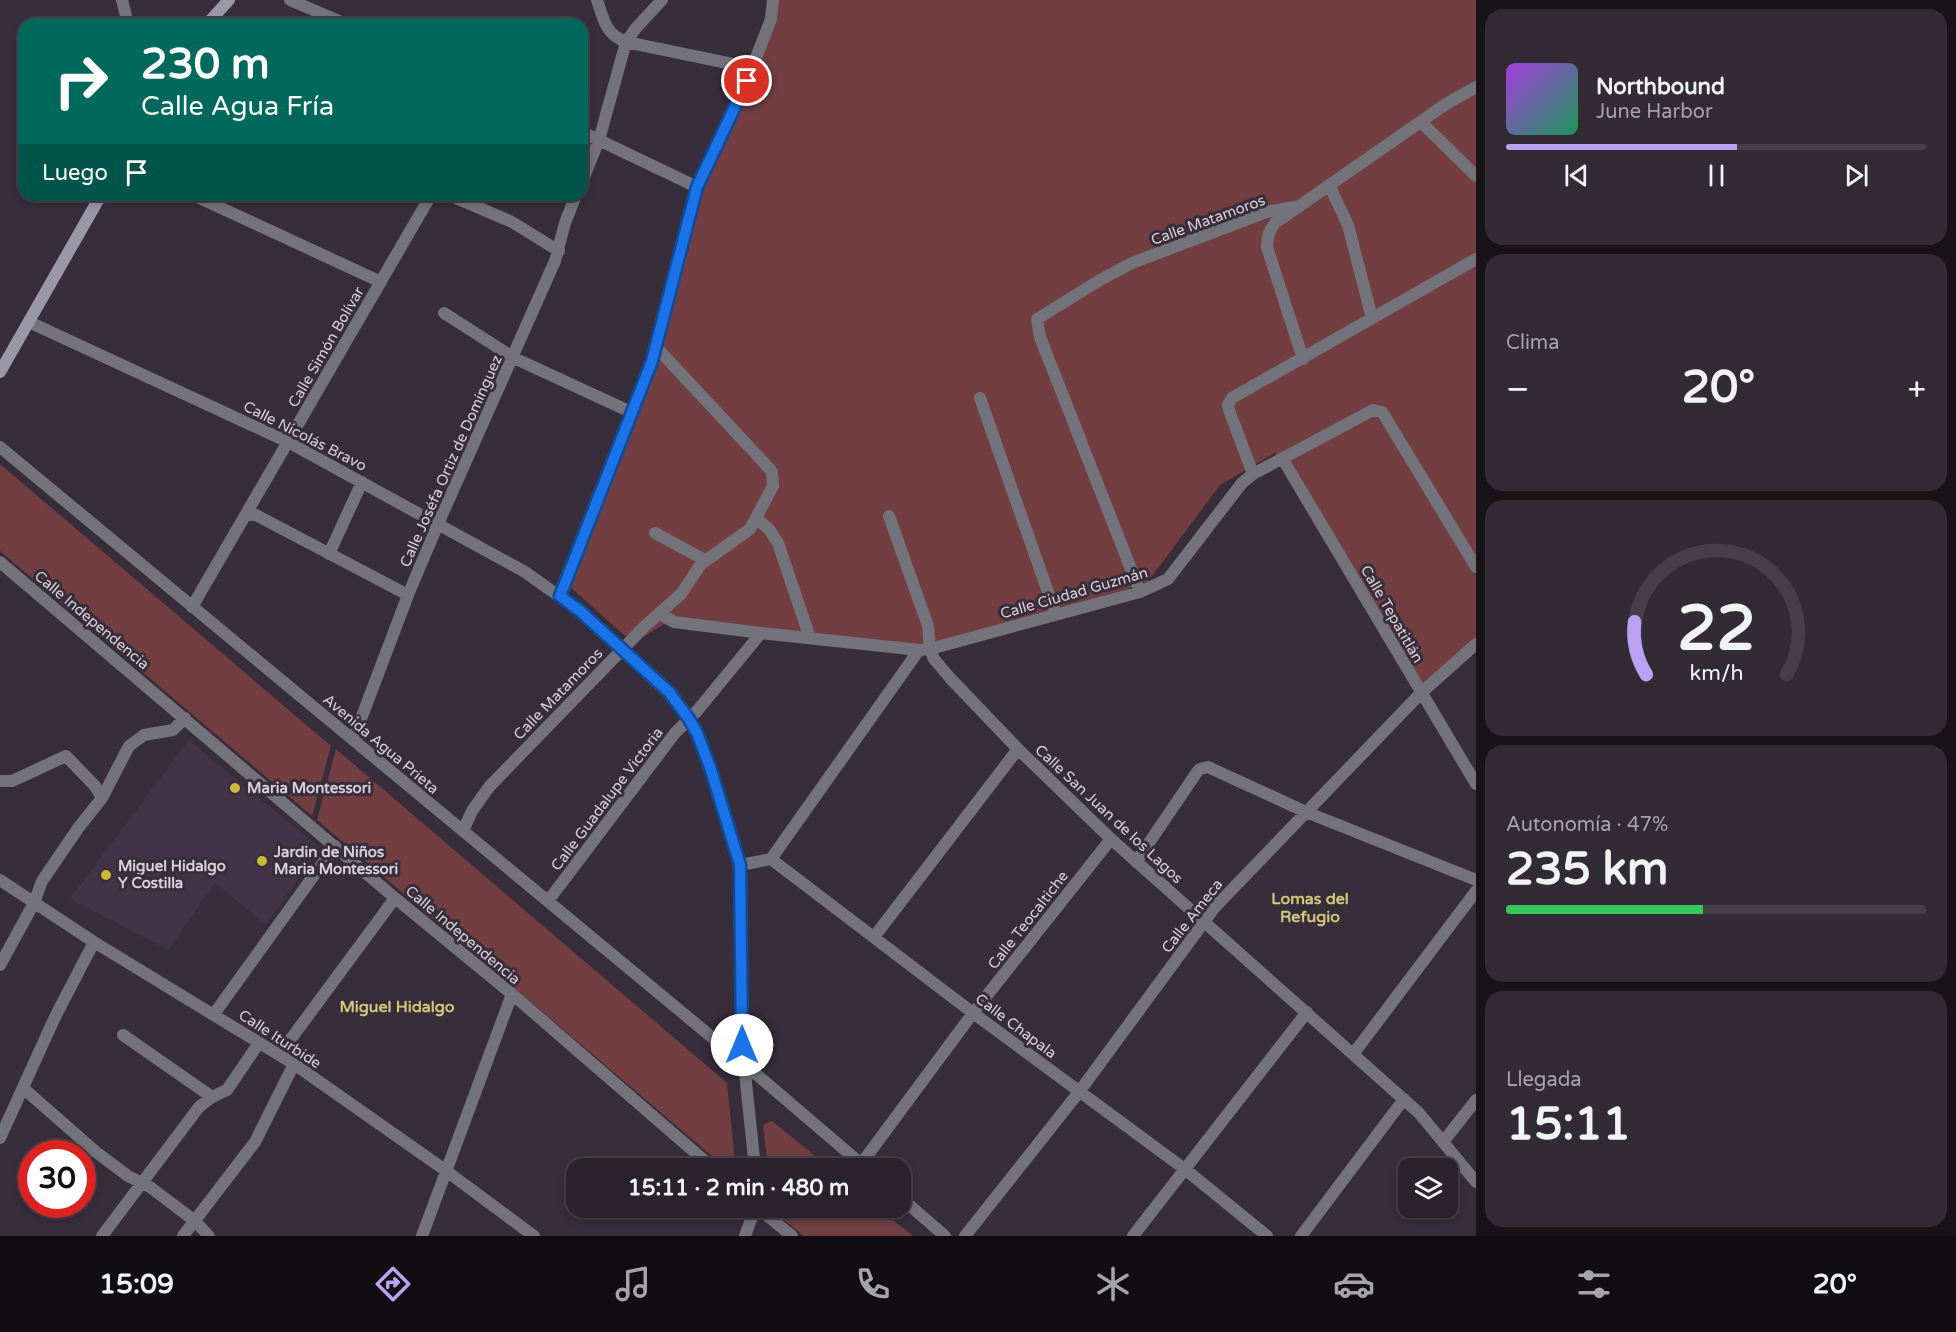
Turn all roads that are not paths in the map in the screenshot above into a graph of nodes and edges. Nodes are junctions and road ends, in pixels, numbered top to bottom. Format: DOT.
graph roads {
  1 [pos="122,0"];
  2 [pos="229,0"];
  3 [pos="290,0"];
  4 [pos="597,0"];
  5 [pos="662,0"];
  6 [pos="772,0"];
  7 [pos="126,18"];
  8 [pos="212,18"];
  9 [pos="332,18"];
  10 [pos="626,42"];
  11 [pos="752,68"];
  12 [pos="1476,87"];
  13 [pos="1420,122"];
  14 [pos="588,135"];
  15 [pos="599,140"];
  16 [pos="588,167"];
  17 [pos="1476,176"];
  18 [pos="1329,185"];
  19 [pos="697,187"];
  20 [pos="98,201"];
  21 [pos="206,201"];
  22 [pos="428,201"];
  23 [pos="463,201"];
  24 [pos="574,201"];
  25 [pos="1300,206"];
  26 [pos="559,251"];
  27 [pos="1476,259"];
  28 [pos="381,282"];
  29 [pos="444,314"];
  30 [pos="1372,318"];
  31 [pos="28,322"];
  32 [pos="657,348"];
  33 [pos="514,358"];
  34 [pos="1303,359"];
  35 [pos="0,372"];
  36 [pos="980,398"];
  37 [pos="633,413"];
  38 [pos="288,442"];
  39 [pos="0,447"];
  40 [pos="1282,458"];
  41 [pos="1252,474"];
  42 [pos="362,482"];
  43 [pos="246,515"];
  44 [pos="889,516"];
  45 [pos="757,519"];
  46 [pos="438,524"];
  47 [pos="655,533"];
  48 [pos="329,554"];
  49 [pos="705,560"];
  50 [pos="0,562"];
  51 [pos="1476,567"];
  52 [pos="1140,592"];
  53 [pos="408,595"];
  54 [pos="560,596"];
  55 [pos="192,607"];
  56 [pos="659,614"];
  57 [pos="1056,615"];
  58 [pos="761,633"];
  59 [pos="810,638"];
  60 [pos="1476,644"];
  61 [pos="623,649"];
  62 [pos="924,649"];
  63 [pos="1421,693"];
  64 [pos="185,718"];
  65 [pos="689,719"];
  66 [pos="353,740"];
  67 [pos="1018,749"];
  68 [pos="0,781"];
  69 [pos="1476,784"];
  70 [pos="102,798"];
  71 [pos="1306,812"];
  72 [pos="463,831"];
  73 [pos="1112,839"];
  74 [pos="335,846"];
  75 [pos="771,859"];
  76 [pos="1136,862"];
  77 [pos="740,865"];
  78 [pos="0,880"];
  79 [pos="1476,880"];
  80 [pos="1476,891"];
  81 [pos="395,898"];
  82 [pos="548,901"];
  83 [pos="34,903"];
  84 [pos="1203,922"];
  85 [pos="874,937"];
  86 [pos="94,942"];
  87 [pos="0,965"];
  88 [pos="512,994"];
  89 [pos="1307,1012"];
  90 [pos="973,1013"];
  91 [pos="214,1014"];
  92 [pos="123,1035"];
  93 [pos="259,1043"];
  94 [pos="1354,1053"];
  95 [pos="279,1055"];
  96 [pos="744,1063"];
  97 [pos="294,1064"];
  98 [pos="23,1088"];
  99 [pos="1079,1092"];
  100 [pos="212,1097"];
  101 [pos="1404,1099"];
  102 [pos="1476,1100"];
  103 [pos="0,1138"];
  104 [pos="1443,1142"];
  105 [pos="701,1158"];
  106 [pos="753,1158"];
  107 [pos="854,1158"];
  108 [pos="869,1158"];
  109 [pos="445,1170"];
  110 [pos="1186,1170"];
  111 [pos="1476,1182"];
  112 [pos="143,1183"];
  113 [pos="911,1207"];
  114 [pos="753,1218"];
  115 [pos="770,1218"];
  116 [pos="195,1221"];
  117 [pos="102,1236"];
  118 [pos="183,1236"];
  119 [pos="209,1236"];
  120 [pos="422,1236"];
  121 [pos="534,1236"];
  122 [pos="745,1236"];
  123 [pos="792,1236"];
  124 [pos="945,1236"];
  125 [pos="965,1236"];
  126 [pos="1133,1236"];
  127 [pos="1268,1236"];
  128 [pos="1301,1236"];
  1 -- 7 [label="street"];
  2 -- 8 [label="street"];
  3 -- 9 [label="street"];
  4 -- 10 [label="street"];
  5 -- 10 [label="street"];
  6 -- 11 [label="street"];
  10 -- 11 [label="street"];
  10 -- 15 [label="street"];
  11 -- 19 [label="street"];
  12 -- 13 [label="street, Calle Matamoros"];
  13 -- 17 [label="street"];
  13 -- 18 [label="street, Calle Matamoros"];
  14 -- 15 [label="street"];
  15 -- 16 [label="street"];
  15 -- 19 [label="street"];
  18 -- 25 [label="street, Calle Matamoros"];
  18 -- 30 [label="street"];
  19 -- 32 [label="street"];
  20 -- 31 [label="street"];
  21 -- 28 [label="street"];
  22 -- 28 [label="street, Calle Simón Bolívar"];
  23 -- 26 [label="street"];
  24 -- 26 [label="street, Calle Joséfa Ortiz de Domínguez"];
  25 -- 34 [label="street"];
  25 -- 52 [label="street, Calle Matamoros"];
  26 -- 33 [label="street, Calle Joséfa Ortiz de Domínguez"];
  27 -- 30 [label="street"];
  28 -- 38 [label="street, Calle Simón Bolívar"];
  29 -- 33 [label="street"];
  30 -- 34 [label="street"];
  31 -- 35 [label="street"];
  31 -- 38 [label="street, Calle Nicolás Bravo"];
  32 -- 37 [label="street"];
  32 -- 45 [label="street, Calle Matamoros"];
  33 -- 37 [label="street"];
  33 -- 46 [label="street, Calle Joséfa Ortiz de Domínguez"];
  34 -- 41 [label="street"];
  36 -- 57 [label="street"];
  37 -- 54 [label="street"];
  38 -- 42 [label="street, Calle Nicolás Bravo"];
  38 -- 43 [label="street, Calle Simón Bolívar"];
  39 -- 55 [label="street, Avenida Agua Prieta"];
  40 -- 41 [label="street, Calle Ciudad Guzmán"];
  40 -- 51 [label="street, Calle Ciudad Guzmán"];
  40 -- 63 [label="street, Calle Tepatitlán"];
  41 -- 52 [label="street, Calle Ciudad Guzmán"];
  42 -- 46 [label="street, Calle Nicolás Bravo"];
  42 -- 48 [label="street"];
  43 -- 48 [label="street"];
  43 -- 55 [label="street, Calle Simón Bolívar"];
  44 -- 62 [label="street"];
  45 -- 49 [label="street, Calle Matamoros"];
  45 -- 59 [label="street"];
  46 -- 53 [label="street, Calle Joséfa Ortiz de Domínguez"];
  46 -- 54 [label="street, Calle Nicolás Bravo"];
  47 -- 49 [label="street"];
  48 -- 53 [label="street"];
  49 -- 56 [label="street, Calle Matamoros"];
  50 -- 64 [label="street, Calle Independencia"];
  52 -- 57 [label="street, Calle Ciudad Guzmán"];
  53 -- 66 [label="street, Calle Joséfa Ortiz de Domínguez"];
  54 -- 61 [label="street, Calle Nicolás Bravo"];
  55 -- 66 [label="street, Avenida Agua Prieta"];
  56 -- 58 [label="street"];
  56 -- 61 [label="street, Calle Matamoros"];
  57 -- 62 [label="street, Calle Ciudad Guzmán"];
  58 -- 59 [label="street"];
  58 -- 65 [label="street, Calle Guadalupe Victoria"];
  59 -- 62 [label="street"];
  60 -- 63 [label="street, Calle Ameca"];
  61 -- 65 [label="street, Calle Nicolás Bravo"];
  61 -- 72 [label="street, Calle Matamoros"];
  62 -- 67 [label="street, Calle San Juan de los Lagos"];
  62 -- 75 [label="street"];
  63 -- 69 [label="street, Calle Tepatitlán"];
  63 -- 71 [label="street, Calle Ameca"];
  64 -- 70 [label="street"];
  64 -- 74 [label="street, Calle Independencia"];
  65 -- 77 [label="street, Calle Nicolás Bravo"];
  65 -- 82 [label="street, Calle Guadalupe Victoria"];
  66 -- 72 [label="street, Avenida Agua Prieta"];
  67 -- 73 [label="street, Calle San Juan de los Lagos"];
  67 -- 85 [label="street"];
  68 -- 70 [label="street"];
  70 -- 83 [label="street"];
  71 -- 76 [label="street"];
  71 -- 79 [label="street"];
  71 -- 84 [label="street, Calle Ameca"];
  72 -- 82 [label="street, Avenida Agua Prieta"];
  73 -- 76 [label="street, Calle San Juan de los Lagos"];
  73 -- 90 [label="street, Calle Teocaltiche"];
  74 -- 81 [label="street, Calle Independencia"];
  74 -- 91 [label="street"];
  75 -- 77 [label="street"];
  75 -- 85 [label="street, Calle Chapala"];
  76 -- 84 [label="street, Calle San Juan de los Lagos"];
  77 -- 96 [label="street, Calle Nicolás Bravo"];
  78 -- 83 [label="street, Calle Iturbide"];
  80 -- 94 [label="street"];
  81 -- 88 [label="street, Calle Independencia"];
  81 -- 95 [label="street"];
  82 -- 96 [label="street, Avenida Agua Prieta"];
  83 -- 86 [label="street, Calle Iturbide"];
  83 -- 87 [label="street"];
  84 -- 89 [label="street, Calle San Juan de los Lagos"];
  84 -- 99 [label="street, Calle Ameca"];
  85 -- 90 [label="street, Calle Chapala"];
  86 -- 91 [label="street, Calle Iturbide"];
  86 -- 98 [label="street"];
  88 -- 105 [label="street, Calle Independencia"];
  88 -- 109 [label="street"];
  89 -- 94 [label="street, Calle San Juan de los Lagos"];
  89 -- 110 [label="street"];
  90 -- 99 [label="street, Calle Chapala"];
  90 -- 108 [label="street, Calle Teocaltiche"];
  91 -- 93 [label="street, Calle Iturbide"];
  92 -- 100 [label="street"];
  93 -- 95 [label="street, Calle Iturbide"];
  93 -- 100 [label="street"];
  94 -- 101 [label="street, Calle San Juan de los Lagos"];
  95 -- 97 [label="street, Calle Iturbide"];
  96 -- 106 [label="street, Calle Nicolás Bravo"];
  96 -- 107 [label="street, Avenida Agua Prieta"];
  97 -- 109 [label="street, Calle Iturbide"];
  97 -- 116 [label="street"];
  98 -- 103 [label="street"];
  98 -- 112 [label="street"];
  99 -- 110 [label="street, Calle Chapala"];
  99 -- 125 [label="street, Calle Ameca"];
  100 -- 112 [label="street"];
  101 -- 104 [label="street, Calle San Juan de los Lagos"];
  101 -- 128 [label="street"];
  102 -- 104 [label="street"];
  104 -- 111 [label="street, Calle San Juan de los Lagos"];
  109 -- 120 [label="street"];
  109 -- 121 [label="street, Calle Iturbide"];
  110 -- 126 [label="street"];
  110 -- 127 [label="street, Calle Chapala"];
  112 -- 116 [label="street"];
  112 -- 117 [label="street"];
  113 -- 124 [label="street"];
  114 -- 122 [label="street"];
  115 -- 123 [label="street"];
  116 -- 118 [label="street"];
  116 -- 119 [label="street"];
}
